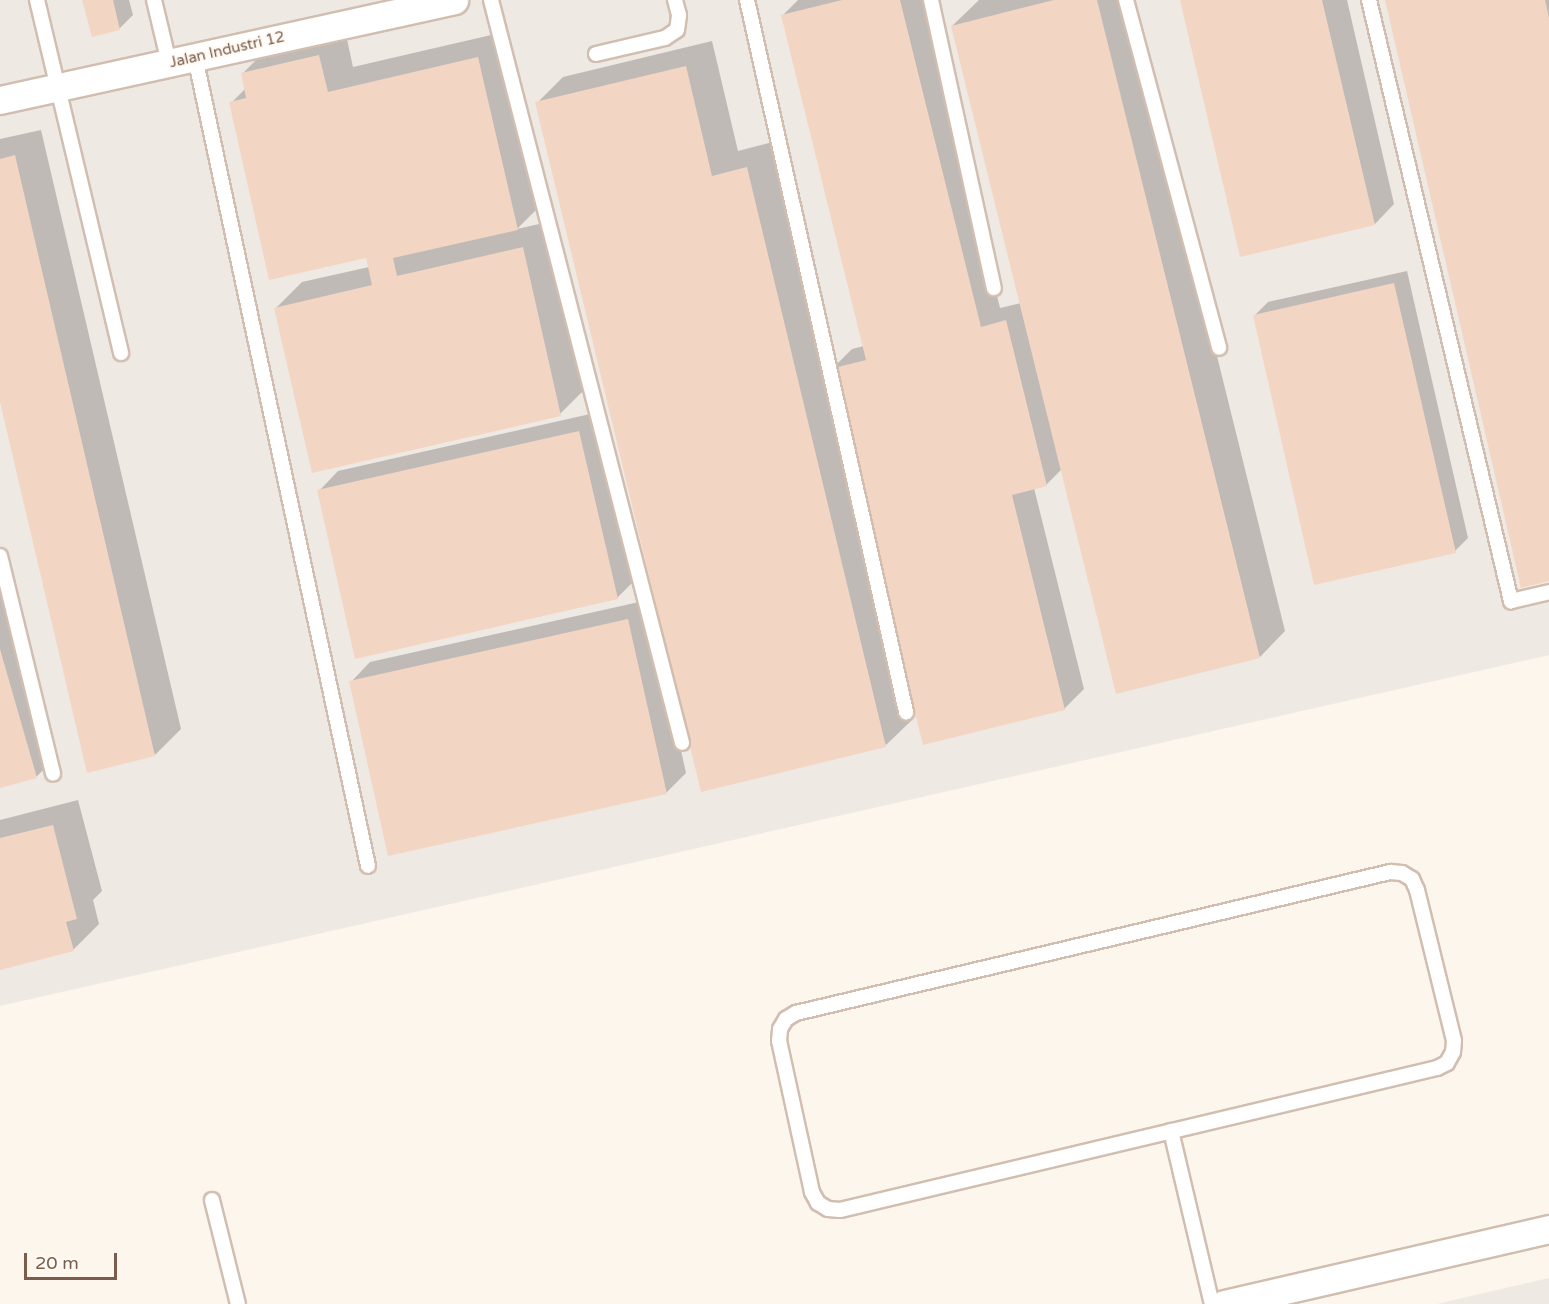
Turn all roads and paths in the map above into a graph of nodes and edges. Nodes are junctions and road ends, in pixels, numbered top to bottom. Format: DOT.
graph roads {
  1 [pos="37,0"];
  2 [pos="154,0"];
  3 [pos="454,0"];
  4 [pos="491,0"];
  5 [pos="675,0"];
  6 [pos="747,0"];
  7 [pos="931,0"];
  8 [pos="1126,0"];
  9 [pos="1369,0"];
  10 [pos="596,54"];
  11 [pos="195,57"];
  12 [pos="169,63"];
  13 [pos="58,87"];
  14 [pos="0,100"];
  15 [pos="994,288"];
  16 [pos="1219,348"];
  17 [pos="121,353"];
  18 [pos="0,556"];
  19 [pos="1549,592"];
  20 [pos="906,712"];
  21 [pos="682,743"];
  22 [pos="53,774"];
  23 [pos="368,866"];
  24 [pos="1171,1131"];
  25 [pos="212,1200"];
  26 [pos="1549,1229"];
  27 [pos="238,1304"];
  28 [pos="1212,1304"];
  29 [pos="1224,1304"];
  1 -- 13 [label="lane"];
  2 -- 12 [label="lane"];
  3 -- 11 [label="street, Jalan Industri 12"];
  4 -- 21 [label="lane"];
  5 -- 10 [label="lane"];
  6 -- 20 [label="lane"];
  7 -- 15 [label="lane"];
  8 -- 16 [label="lane"];
  9 -- 19 [label="lane"];
  11 -- 12 [label="street, Jalan Industri 12"];
  11 -- 23 [label="lane"];
  12 -- 13 [label="street, Jalan Industri 12"];
  13 -- 14 [label="street, Jalan Industri 12"];
  13 -- 17 [label="lane"];
  18 -- 22 [label="lane"];
  24 -- 24 [label="lane"];
  24 -- 28 [label="lane"];
  25 -- 27 [label="lane"];
  26 -- 29 [label="street"];
}
